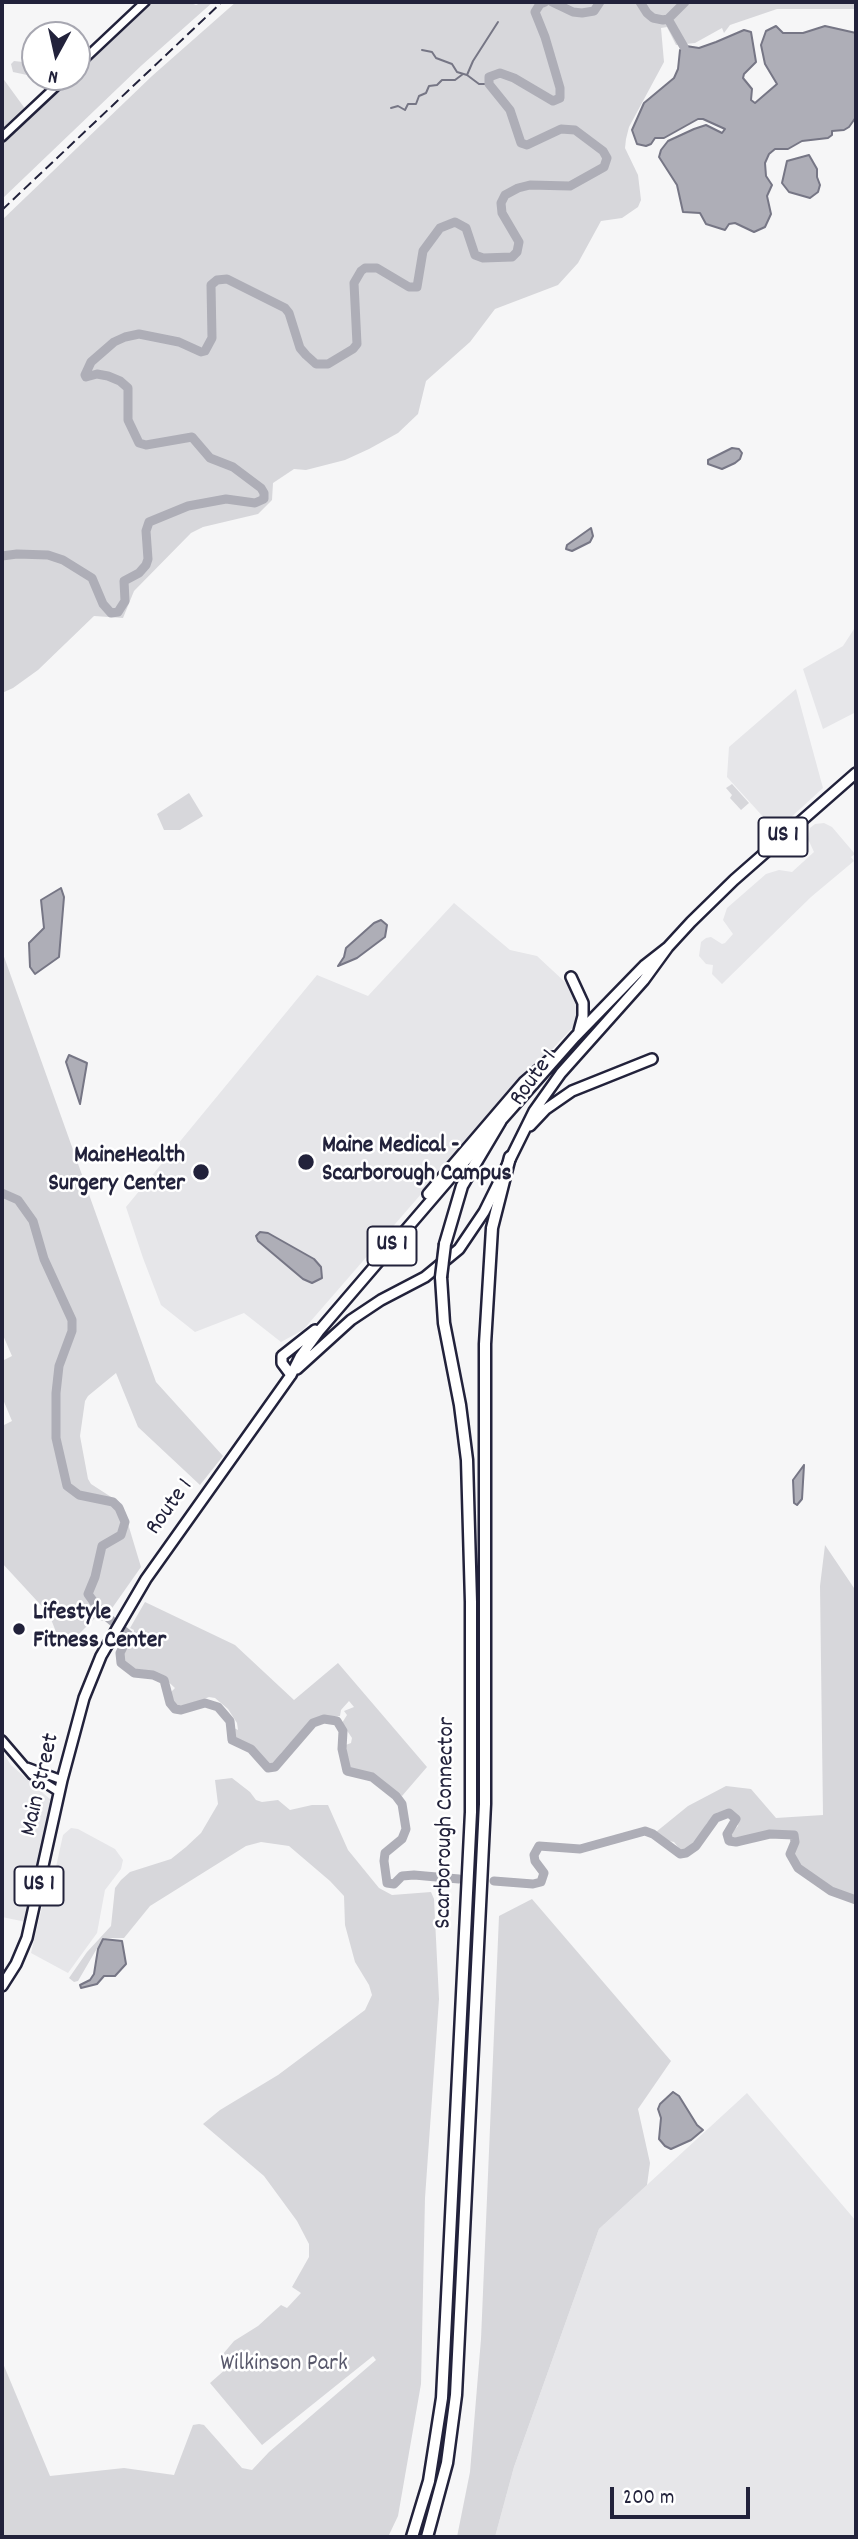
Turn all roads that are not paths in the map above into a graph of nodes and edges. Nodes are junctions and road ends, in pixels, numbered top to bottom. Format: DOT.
graph roads {
  1 [pos="145,2"];
  2 [pos="91,53"];
  3 [pos="51,91"];
  4 [pos="2,137"];
  5 [pos="856,773"];
  6 [pos="667,947"];
  7 [pos="571,977"];
  8 [pos="575,1037"];
  9 [pos="566,1048"];
  10 [pos="652,1059"];
  11 [pos="500,1122"];
  12 [pos="517,1141"];
  13 [pos="510,1157"];
  14 [pos="397,1240"];
  15 [pos="335,1312"];
  16 [pos="291,1374"];
  17 [pos="113,1634"];
  18 [pos="2,1740"];
  19 [pos="21,1764"];
  20 [pos="62,1780"];
  21 [pos="60,1791"];
  22 [pos="2,1986"];
  23 [pos="412,2537"];
  24 [pos="430,2537"];
  1 -- 2 [label="street"];
  3 -- 4 [label="street"];
  5 -- 6 [label="main road, Route 1 / US 1"];
  6 -- 8 [label="main road, Route 1 / US 1"];
  6 -- 12 [label="main road, Route 1 / US 1"];
  7 -- 8 [label="main road"];
  8 -- 9 [label="main road, Route 1 / US 1"];
  9 -- 11 [label="main road, Route 1 / US 1"];
  9 -- 14 [label="main road"];
  10 -- 12 [label="main road"];
  11 -- 14 [label="main road, Route 1 / US 1"];
  11 -- 23 [label="highway, Scarborough Connector, bridge"];
  12 -- 13 [label="main road, Route 1 / US 1"];
  13 -- 16 [label="main road, Route 1 / US 1"];
  13 -- 24 [label="highway, Scarborough Connector"];
  14 -- 15 [label="main road, Route 1 / US 1"];
  15 -- 16 [label="main road, Route 1 / US 1"];
  15 -- 16 [label="main road"];
  16 -- 17 [label="main road, Route 1 / US 1"];
  17 -- 20 [label="main road, Main Street / US 1"];
  18 -- 19 [label="street"];
  19 -- 20 [label="street"];
  19 -- 21 [label="street"];
  20 -- 21 [label="main road, Main Street / US 1"];
  21 -- 22 [label="main road, Main Street / US 1"];
}
